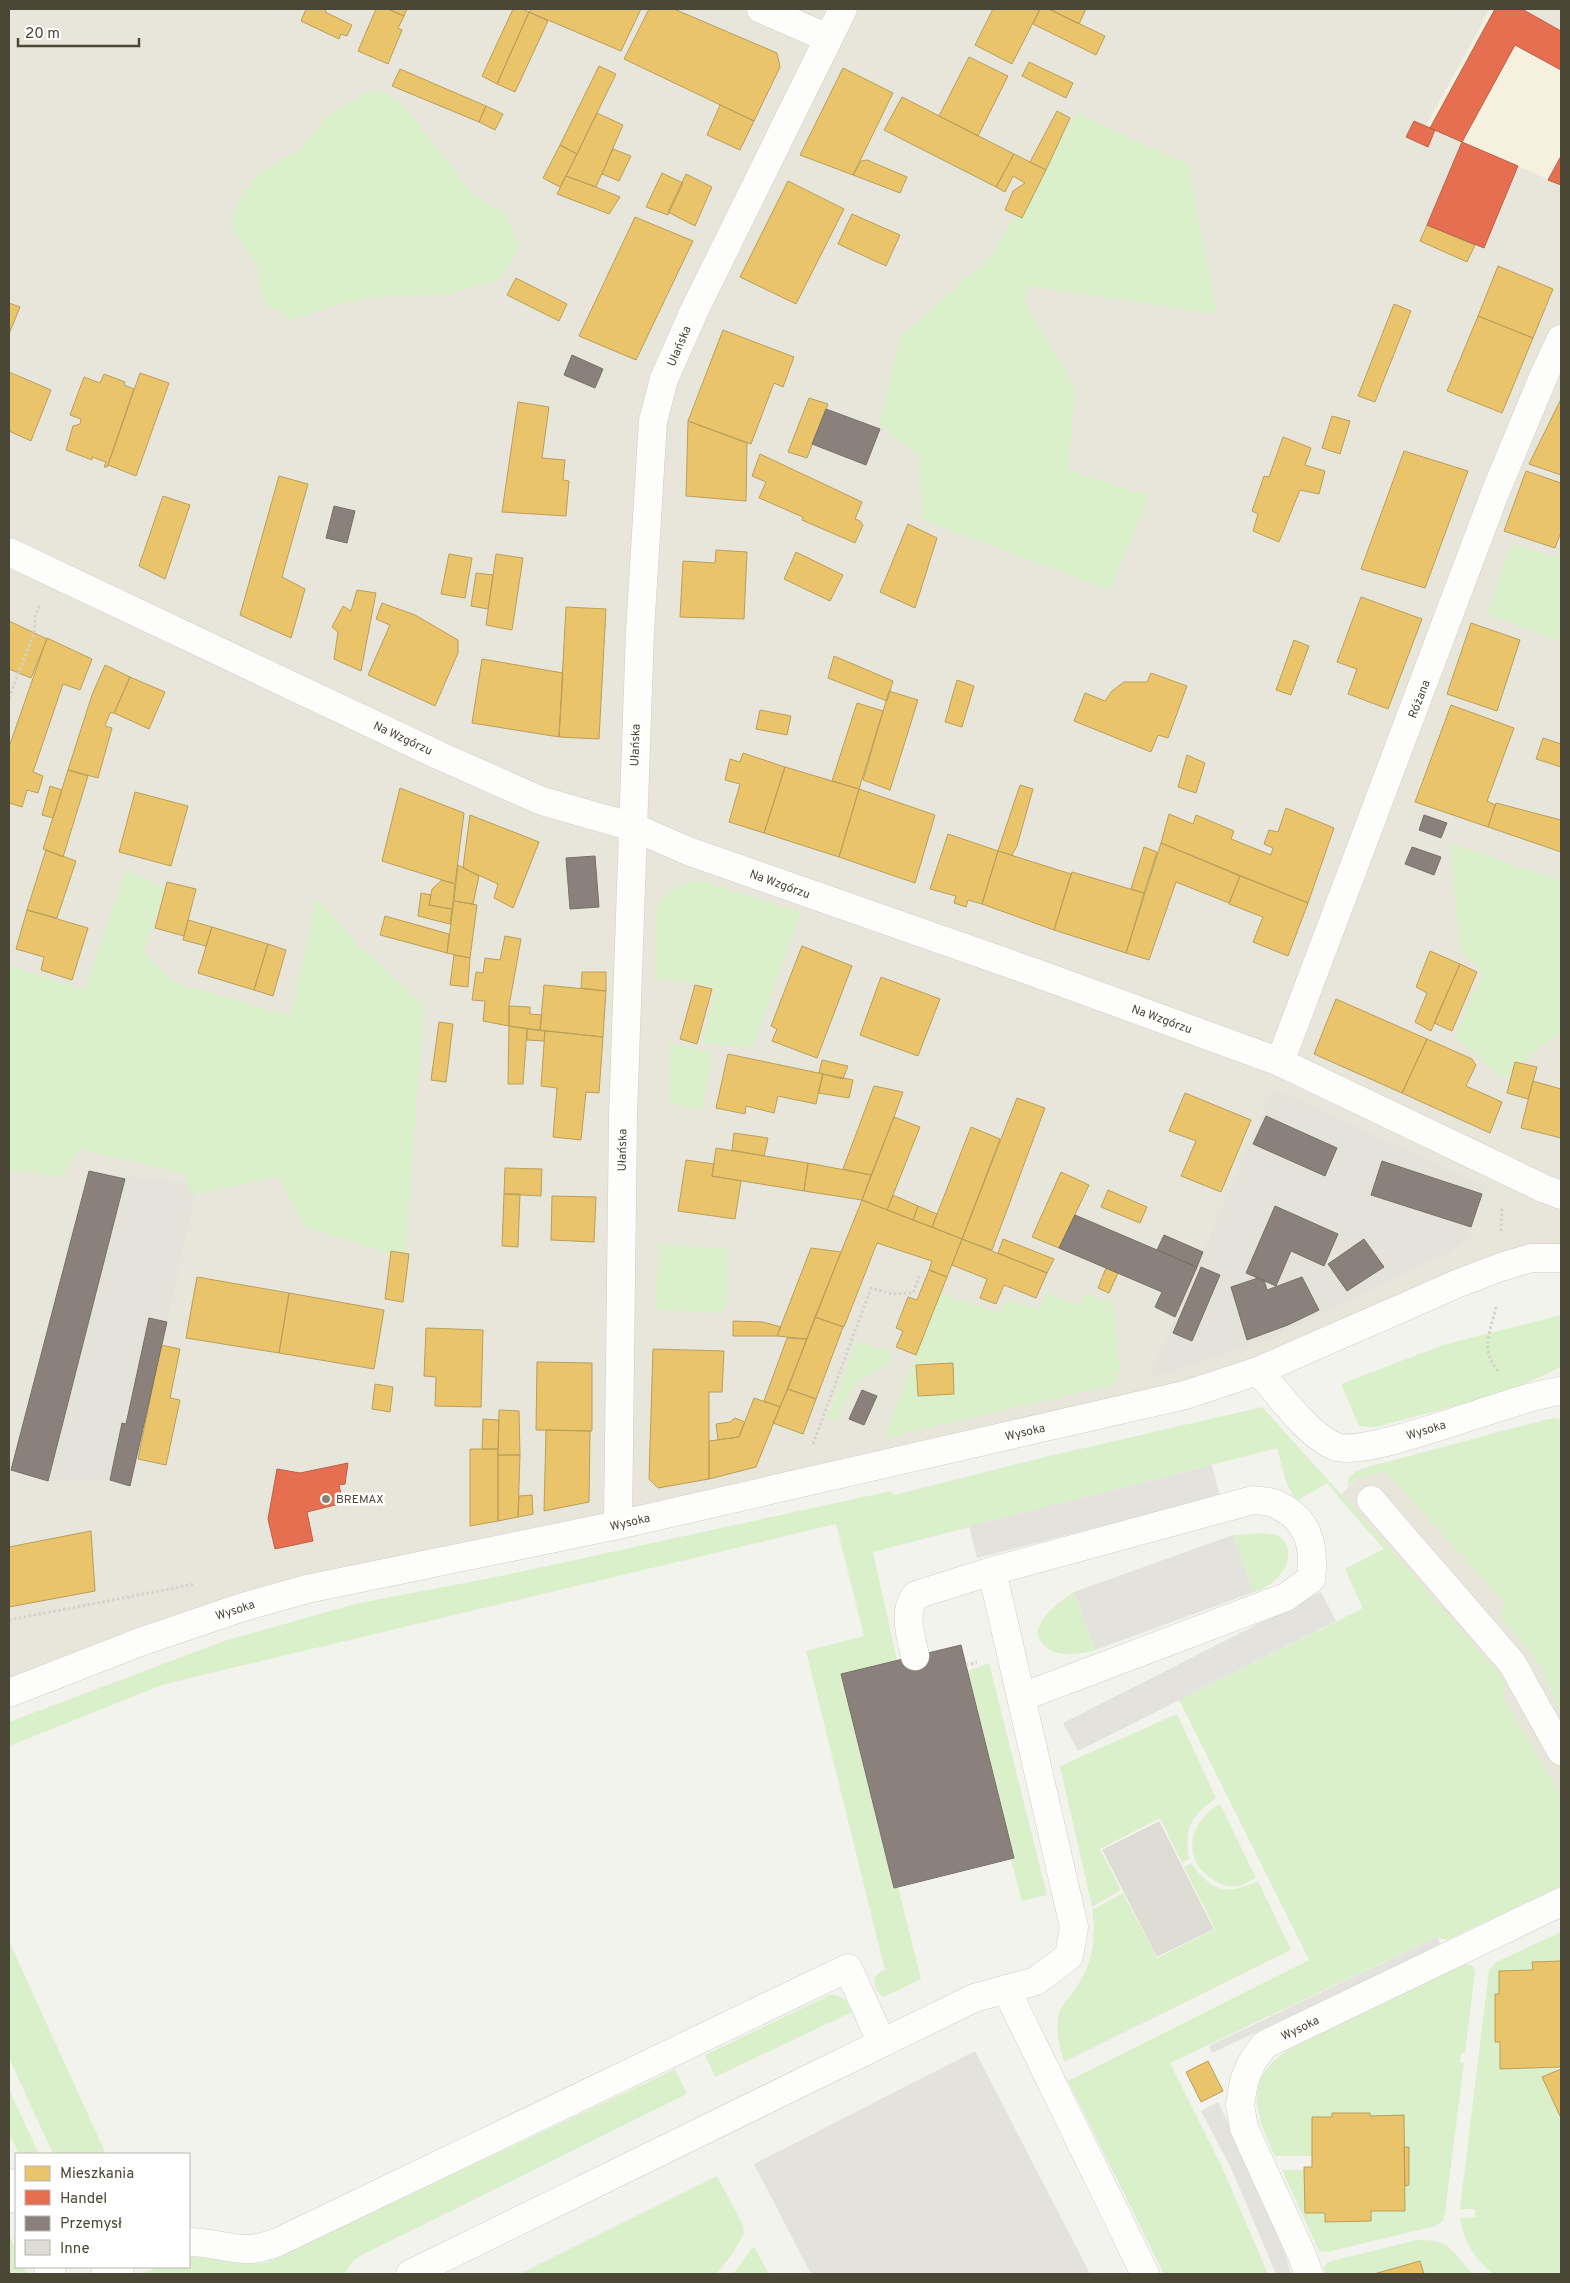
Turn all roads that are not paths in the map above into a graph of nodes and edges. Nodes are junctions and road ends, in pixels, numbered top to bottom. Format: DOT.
graph roads {
  1 [pos="761,9"];
  2 [pos="843,9"];
  3 [pos="828,38"];
  4 [pos="1561,339"];
  5 [pos="9,552"];
  6 [pos="634,827"];
  7 [pos="1280,1062"];
  8 [pos="1561,1195"];
  9 [pos="1561,1258"];
  10 [pos="1258,1371"];
  11 [pos="1561,1391"];
  12 [pos="1371,1500"];
  13 [pos="618,1525"];
  14 [pos="992,1571"];
  15 [pos="915,1656"];
  16 [pos="9,1693"];
  17 [pos="1022,1697"];
  18 [pos="1561,1751"];
  19 [pos="1561,1902"];
  20 [pos="1006,1989"];
  21 [pos="882,2043"];
  22 [pos="9,2183"];
  23 [pos="15,2197"];
  24 [pos="190,2242"];
  25 [pos="118,2268"];
  26 [pos="105,2274"];
  27 [pos="410,2274"];
  28 [pos="1145,2274"];
  29 [pos="1309,2274"];
  1 -- 3 [label="street"];
  2 -- 3 [label="street, Ułańska"];
  3 -- 6 [label="street, Ułańska"];
  4 -- 7 [label="street, Różana"];
  5 -- 6 [label="street, Na Wzgórzu"];
  6 -- 7 [label="street, Na Wzgórzu"];
  6 -- 13 [label="street, Ułańska"];
  7 -- 8 [label="street, Na Wzgórzu"];
  9 -- 10 [label="street, Wysoka"];
  10 -- 11 [label="street, Wysoka"];
  10 -- 13 [label="street, Wysoka"];
  12 -- 18 [label="street"];
  13 -- 16 [label="street, Wysoka"];
  14 -- 15 [label="street"];
  14 -- 17 [label="street"];
  14 -- 17 [label="street"];
  17 -- 20 [label="street"];
  19 -- 29 [label="street, Wysoka"];
  20 -- 21 [label="street"];
  20 -- 28 [label="street"];
  21 -- 24 [label="street"];
  21 -- 27 [label="street"];
  22 -- 23 [label="street"];
  25 -- 26 [label="street"];
}
